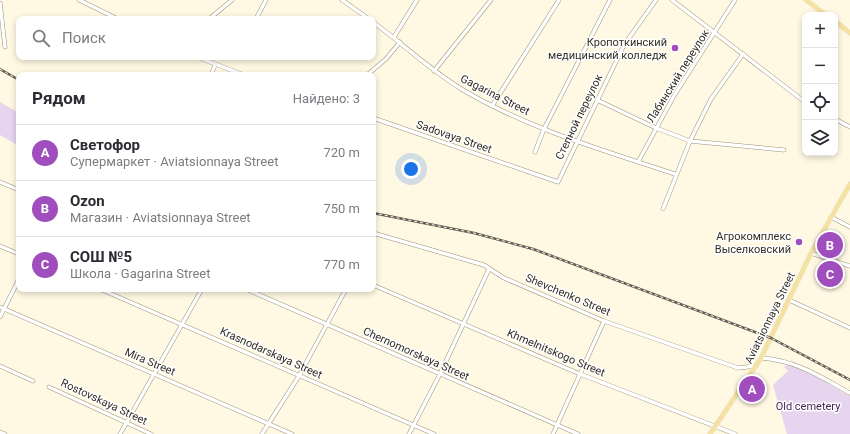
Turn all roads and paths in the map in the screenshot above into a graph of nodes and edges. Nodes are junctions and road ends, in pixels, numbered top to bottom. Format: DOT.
graph roads {
  1 [pos="78,0"];
  2 [pos="232,0"];
  3 [pos="266,0"];
  4 [pos="342,0"];
  5 [pos="417,0"];
  6 [pos="491,0"];
  7 [pos="559,0"];
  8 [pos="610,0"];
  9 [pos="656,0"];
  10 [pos="672,0"];
  11 [pos="735,0"];
  12 [pos="806,0"];
  13 [pos="0,3"];
  14 [pos="822,12"];
  15 [pos="112,16"];
  16 [pos="213,16"];
  17 [pos="258,16"];
  18 [pos="365,16"];
  19 [pos="376,24"];
  20 [pos="838,24"];
  21 [pos="716,32"];
  22 [pos="850,33"];
  23 [pos="394,37"];
  24 [pos="400,42"];
  25 [pos="5,47"];
  26 [pos="742,54"];
  27 [pos="204,60"];
  28 [pos="215,65"];
  29 [pos="434,71"];
  30 [pos="213,72"];
  31 [pos="235,72"];
  32 [pos="371,72"];
  33 [pos="597,100"];
  34 [pos="802,100"];
  35 [pos="492,106"];
  36 [pos="376,119"];
  37 [pos="837,120"];
  38 [pos="850,127"];
  39 [pos="656,128"];
  40 [pos="544,129"];
  41 [pos="690,141"];
  42 [pos="577,142"];
  43 [pos="784,150"];
  44 [pos="535,152"];
  45 [pos="638,162"];
  46 [pos="676,174"];
  47 [pos="0,182"];
  48 [pos="558,182"];
  49 [pos="849,188"];
  50 [pos="16,189"];
  51 [pos="663,209"];
  52 [pos="831,217"];
  53 [pos="850,226"];
  54 [pos="376,234"];
  55 [pos="0,246"];
  56 [pos="811,252"];
  57 [pos="16,253"];
  58 [pos="850,266"];
  59 [pos="489,269"];
  60 [pos="16,285"];
  61 [pos="376,286"];
  62 [pos="107,292"];
  63 [pos="200,292"];
  64 [pos="253,292"];
  65 [pos="344,292"];
  66 [pos="789,300"];
  67 [pos="0,307"];
  68 [pos="5,309"];
  69 [pos="0,317"];
  70 [pos="604,321"];
  71 [pos="464,323"];
  72 [pos="182,324"];
  73 [pos="327,325"];
  74 [pos="850,328"];
  75 [pos="762,358"];
  76 [pos="0,366"];
  77 [pos="757,366"];
  78 [pos="155,374"];
  79 [pos="440,374"];
  80 [pos="580,374"];
  81 [pos="300,376"];
  82 [pos="33,381"];
  83 [pos="49,387"];
  84 [pos="850,393"];
  85 [pos="126,423"];
  86 [pos="269,424"];
  87 [pos="414,425"];
  88 [pos="715,425"];
  89 [pos="557,426"];
  90 [pos="0,432"];
  91 [pos="5,434"];
  92 [pos="120,434"];
  93 [pos="151,434"];
  94 [pos="262,434"];
  95 [pos="292,434"];
  96 [pos="409,434"];
  97 [pos="434,434"];
  98 [pos="553,434"];
  99 [pos="578,434"];
  100 [pos="710,434"];
  101 [pos="735,434"];
  1 -- 15 [label="street"];
  2 -- 16 [label="street"];
  3 -- 17 [label="street"];
  4 -- 18 [label="street"];
  5 -- 23 [label="street"];
  6 -- 29 [label="street"];
  7 -- 35 [label="street"];
  8 -- 40 [label="street"];
  9 -- 33 [label="street, Степной переулок"];
  10 -- 21 [label="street"];
  11 -- 21 [label="street, Лабинский переулок"];
  12 -- 14 [label="main road"];
  13 -- 25 [label="street"];
  19 -- 23 [label="street, Gagarina Street"];
  20 -- 22 [label="main road"];
  21 -- 26 [label="street"];
  21 -- 39 [label="street, Лабинский переулок"];
  23 -- 24 [label="street, Gagarina Street"];
  24 -- 29 [label="street, Gagarina Street"];
  24 -- 32 [label="street"];
  26 -- 34 [label="street"];
  26 -- 41 [label="street"];
  27 -- 28 [label="street"];
  28 -- 30 [label="street"];
  28 -- 31 [label="street"];
  29 -- 35 [label="street, Gagarina Street"];
  33 -- 39 [label="street"];
  33 -- 42 [label="street, Степной переулок"];
  35 -- 40 [label="street, Gagarina Street"];
  36 -- 48 [label="street, Sadovaya Street"];
  37 -- 38 [label="street"];
  39 -- 41 [label="street"];
  39 -- 45 [label="street, Лабинский переулок"];
  40 -- 42 [label="street, Gagarina Street"];
  40 -- 44 [label="street"];
  41 -- 43 [label="street"];
  41 -- 46 [label="street"];
  42 -- 45 [label="street, Gagarina Street"];
  42 -- 48 [label="street, Степной переулок"];
  45 -- 46 [label="street, Gagarina Street"];
  46 -- 51 [label="street"];
  47 -- 50 [label="street"];
  49 -- 52 [label="main road, Aviatsionnaya Street"];
  52 -- 53 [label="street"];
  52 -- 56 [label="main road, Aviatsionnaya Street"];
  54 -- 59 [label="street, Shevchenko Street"];
  55 -- 57 [label="street"];
  56 -- 58 [label="street"];
  56 -- 66 [label="main road, Aviatsionnaya Street"];
  59 -- 70 [label="street, Shevchenko Street"];
  59 -- 71 [label="street"];
  60 -- 68 [label="street"];
  61 -- 71 [label="street, Khmelnitskogo Street"];
  62 -- 72 [label="street, Krasnodarskaya Street"];
  63 -- 72 [label="street"];
  64 -- 73 [label="street, Chernomorskaya Street"];
  65 -- 73 [label="street"];
  66 -- 74 [label="street"];
  66 -- 75 [label="main road, Aviatsionnaya Street"];
  67 -- 68 [label="street, Mira Street"];
  68 -- 69 [label="street"];
  68 -- 78 [label="street, Mira Street"];
  70 -- 77 [label="street, Shevchenko Street"];
  70 -- 80 [label="street"];
  71 -- 79 [label="street"];
  71 -- 80 [label="street, Khmelnitskogo Street"];
  72 -- 78 [label="street"];
  72 -- 81 [label="street, Krasnodarskaya Street"];
  73 -- 79 [label="street, Chernomorskaya Street"];
  73 -- 81 [label="street"];
  75 -- 77 [label="main road, Aviatsionnaya Street"];
  75 -- 84 [label="street"];
  76 -- 82 [label="street"];
  77 -- 88 [label="main road, Aviatsionnaya Street"];
  78 -- 85 [label="street"];
  78 -- 86 [label="street, Mira Street"];
  79 -- 87 [label="street"];
  79 -- 89 [label="street, Chernomorskaya Street"];
  80 -- 88 [label="street, Khmelnitskogo Street"];
  80 -- 89 [label="street"];
  81 -- 86 [label="street"];
  81 -- 87 [label="street, Krasnodarskaya Street"];
  83 -- 85 [label="street, Rostovskaya Street"];
  85 -- 92 [label="street"];
  85 -- 93 [label="street, Rostovskaya Street"];
  86 -- 94 [label="street"];
  86 -- 95 [label="street, Mira Street"];
  87 -- 96 [label="street"];
  87 -- 97 [label="street, Krasnodarskaya Street"];
  88 -- 100 [label="main road, Aviatsionnaya Street"];
  88 -- 101 [label="street, Khmelnitskogo Street"];
  89 -- 98 [label="street"];
  89 -- 99 [label="street, Chernomorskaya Street"];
  90 -- 91 [label="street"];
}
